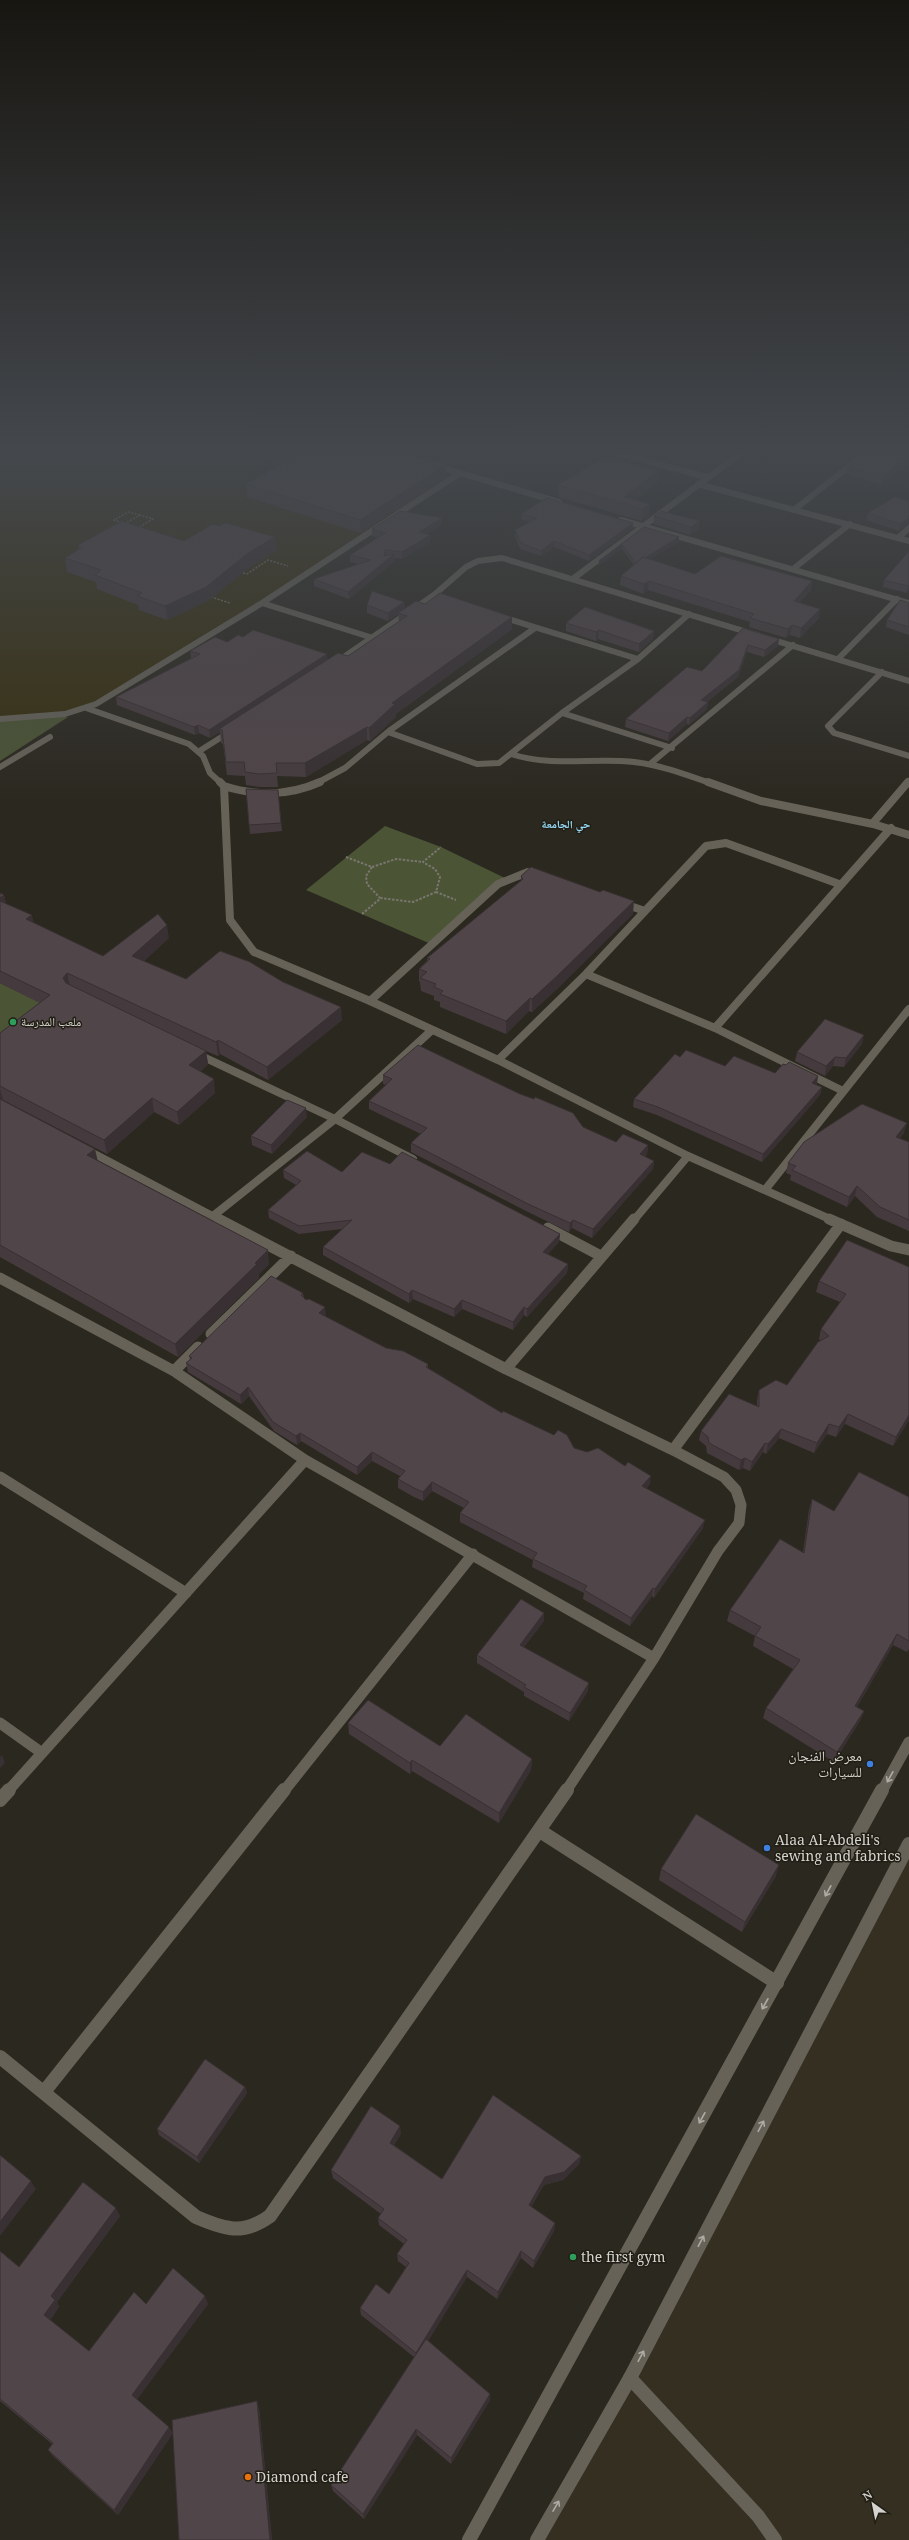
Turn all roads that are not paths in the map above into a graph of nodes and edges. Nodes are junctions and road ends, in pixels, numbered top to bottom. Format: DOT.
graph roads {
  1 [pos="314,569"];
  2 [pos="464,569"];
  3 [pos="543,569"];
  4 [pos="587,569"];
  5 [pos="794,569"];
  6 [pos="574,578"];
  7 [pos="434,595"];
  8 [pos="442,598"];
  9 [pos="897,599"];
  10 [pos="262,603"];
  11 [pos="909,603"];
  12 [pos="492,614"];
  13 [pos="689,614"];
  14 [pos="535,628"];
  15 [pos="373,638"];
  16 [pos="792,645"];
  17 [pos="638,659"];
  18 [pos="838,659"];
  19 [pos="327,668"];
  20 [pos="882,672"];
  21 [pos="909,681"];
  22 [pos="86,708"];
  23 [pos="562,713"];
  24 [pos="0,719"];
  25 [pos="241,724"];
  26 [pos="388,732"];
  27 [pos="50,737"];
  28 [pos="672,748"];
  29 [pos="201,750"];
  30 [pos="511,754"];
  31 [pos="909,756"];
  32 [pos="650,764"];
  33 [pos="0,767"];
  34 [pos="909,781"];
  35 [pos="224,786"];
  36 [pos="873,823"];
  37 [pos="890,828"];
  38 [pos="909,835"];
  39 [pos="543,877"];
  40 [pos="839,884"];
  41 [pos="609,899"];
  42 [pos="645,911"];
  43 [pos="586,974"];
  44 [pos="370,1001"];
  45 [pos="908,1012"];
  46 [pos="715,1028"];
  47 [pos="432,1030"];
  48 [pos="184,1048"];
  49 [pos="498,1060"];
  50 [pos="843,1091"];
  51 [pos="335,1119"];
  52 [pos="76,1144"];
  53 [pos="688,1156"];
  54 [pos="419,1162"];
  55 [pos="765,1190"];
  56 [pos="213,1216"];
  57 [pos="538,1223"];
  58 [pos="841,1224"];
  59 [pos="909,1250"];
  60 [pos="291,1256"];
  61 [pos="601,1256"];
  62 [pos="0,1278"];
  63 [pos="506,1369"];
  64 [pos="174,1371"];
  65 [pos="672,1450"];
  66 [pos="306,1460"];
  67 [pos="0,1477"];
  68 [pos="473,1554"];
  69 [pos="186,1593"];
  70 [pos="654,1658"];
  71 [pos="0,1723"];
  72 [pos="909,1742"];
  73 [pos="42,1753"];
  74 [pos="0,1800"];
  75 [pos="540,1831"];
  76 [pos="909,1844"];
  77 [pos="777,1983"];
  78 [pos="0,2057"];
  79 [pos="44,2092"];
  80 [pos="630,2378"];
  81 [pos="469,2540"];
  82 [pos="537,2540"];
  83 [pos="775,2540"];
  1 -- 10 [label="street"];
  2 -- 7 [label="street"];
  3 -- 6 [label="street"];
  4 -- 6 [label="street"];
  5 -- 9 [label="street"];
  6 -- 13 [label="street"];
  7 -- 8 [label="street"];
  7 -- 15 [label="street"];
  9 -- 11 [label="street"];
  9 -- 18 [label="street"];
  10 -- 15 [label="street"];
  10 -- 22 [label="street"];
  12 -- 14 [label="street"];
  13 -- 16 [label="street"];
  13 -- 17 [label="street"];
  14 -- 17 [label="street"];
  14 -- 26 [label="street"];
  15 -- 19 [label="street"];
  16 -- 18 [label="street"];
  16 -- 28 [label="street"];
  17 -- 23 [label="street"];
  18 -- 20 [label="street"];
  20 -- 21 [label="street"];
  20 -- 31 [label="street"];
  22 -- 24 [label="street"];
  22 -- 29 [label="street"];
  23 -- 28 [label="street"];
  23 -- 30 [label="street"];
  25 -- 29 [label="street"];
  26 -- 30 [label="street"];
  26 -- 35 [label="street"];
  27 -- 33 [label="street"];
  28 -- 32 [label="street"];
  29 -- 35 [label="street"];
  30 -- 32 [label="street"];
  32 -- 36 [label="street"];
  34 -- 36 [label="street"];
  35 -- 44 [label="street"];
  36 -- 37 [label="street"];
  37 -- 38 [label="street"];
  37 -- 40 [label="street"];
  39 -- 44 [label="street"];
  40 -- 42 [label="street"];
  40 -- 46 [label="street"];
  41 -- 42 [label="street"];
  42 -- 43 [label="street"];
  43 -- 46 [label="street"];
  43 -- 49 [label="street"];
  44 -- 47 [label="street"];
  45 -- 50 [label="street"];
  46 -- 50 [label="street"];
  47 -- 49 [label="street"];
  47 -- 51 [label="street"];
  48 -- 51 [label="street"];
  49 -- 53 [label="street"];
  50 -- 55 [label="street"];
  51 -- 54 [label="street"];
  51 -- 56 [label="street"];
  52 -- 56 [label="street"];
  53 -- 55 [label="street"];
  53 -- 61 [label="street"];
  55 -- 58 [label="street"];
  56 -- 60 [label="street"];
  57 -- 61 [label="street"];
  58 -- 59 [label="street"];
  58 -- 65 [label="street"];
  60 -- 63 [label="street"];
  60 -- 64 [label="street"];
  61 -- 63 [label="street"];
  62 -- 64 [label="street"];
  63 -- 65 [label="street"];
  64 -- 66 [label="street"];
  65 -- 70 [label="street"];
  66 -- 68 [label="street"];
  66 -- 69 [label="street"];
  67 -- 69 [label="street"];
  68 -- 70 [label="street"];
  68 -- 79 [label="street"];
  69 -- 73 [label="street"];
  70 -- 75 [label="street"];
  71 -- 73 [label="street"];
  72 -- 77 [label="street, one-way"];
  73 -- 74 [label="street"];
  75 -- 77 [label="street"];
  75 -- 79 [label="street"];
  80 -- 76 [label="street, one-way"];
  77 -- 81 [label="street, one-way"];
  78 -- 79 [label="street"];
  82 -- 80 [label="street, one-way"];
  80 -- 83 [label="street"];
}
